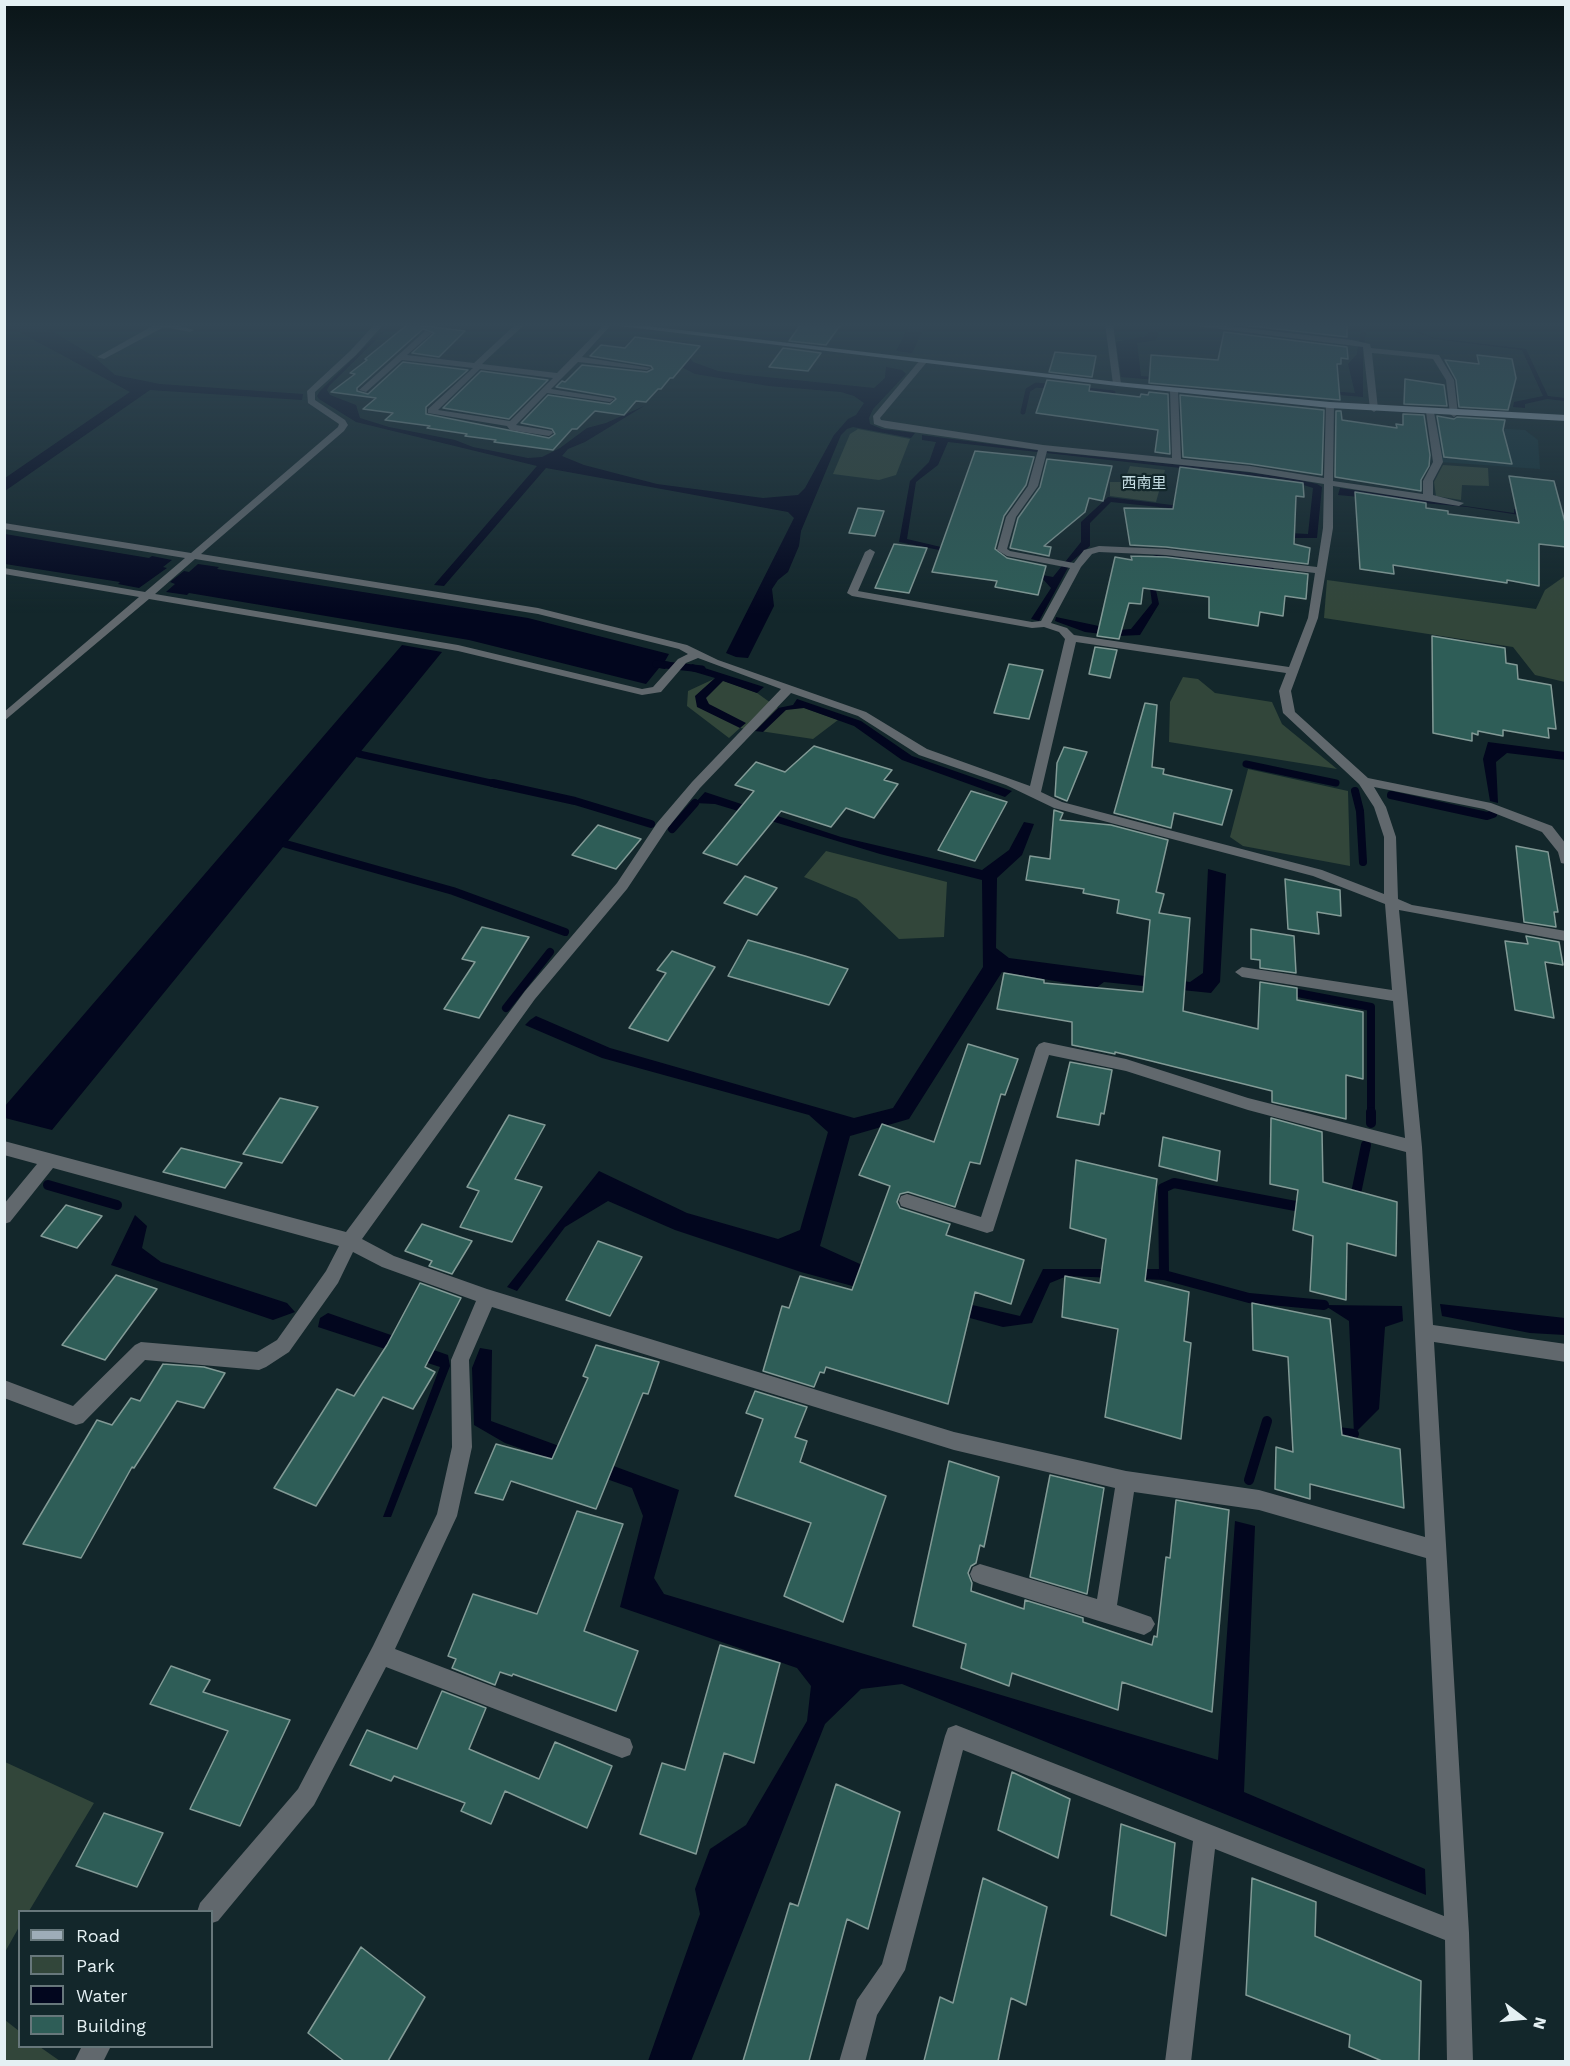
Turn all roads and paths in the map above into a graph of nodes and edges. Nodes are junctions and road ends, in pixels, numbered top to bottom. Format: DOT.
graph roads {
  1 [pos="340,420"];
  2 [pos="490,420"];
  3 [pos="515,420"];
  4 [pos="877,420"];
  5 [pos="1175,420"];
  6 [pos="1330,420"];
  7 [pos="1431,420"];
  8 [pos="512,424"];
  9 [pos="549,433"];
  10 [pos="1042,452"];
  11 [pos="1177,460"];
  12 [pos="1329,482"];
  13 [pos="1428,497"];
  14 [pos="1459,503"];
  15 [pos="4,526"];
  16 [pos="870,552"];
  17 [pos="192,555"];
  18 [pos="1074,565"];
  19 [pos="1321,571"];
  20 [pos="4,572"];
  21 [pos="146,595"];
  22 [pos="1045,624"];
  23 [pos="1071,638"];
  24 [pos="698,655"];
  25 [pos="1292,671"];
  26 [pos="789,688"];
  27 [pos="4,718"];
  28 [pos="1364,781"];
  29 [pos="1034,794"];
  30 [pos="1566,860"];
  31 [pos="1391,900"];
  32 [pos="1566,936"];
  33 [pos="1242,972"];
  34 [pos="1400,997"];
  35 [pos="1414,1147"];
  36 [pos="4,1148"];
  37 [pos="50,1160"];
  38 [pos="907,1201"];
  39 [pos="4,1217"];
  40 [pos="350,1241"];
  41 [pos="487,1297"];
  42 [pos="1423,1332"];
  43 [pos="1566,1353"];
  44 [pos="4,1389"];
  45 [pos="1126,1481"];
  46 [pos="1435,1550"];
  47 [pos="980,1574"];
  48 [pos="1106,1612"];
  49 [pos="1144,1624"];
  50 [pos="381,1654"];
  51 [pos="622,1747"];
  52 [pos="1205,1834"];
  53 [pos="210,1910"];
  54 [pos="1457,1933"];
  55 [pos="97,2048"];
  56 [pos="87,2061"];
  57 [pos="852,2061"];
  58 [pos="1178,2061"];
  59 [pos="1460,2061"];
  1 -- 17 [label="street"];
  2 -- 8 [label="street"];
  3 -- 8 [label="street"];
  4 -- 10 [label="street"];
  5 -- 11 [label="street"];
  6 -- 12 [label="street"];
  7 -- 13 [label="street"];
  8 -- 9 [label="street"];
  10 -- 11 [label="street"];
  10 -- 18 [label="street"];
  11 -- 12 [label="street"];
  12 -- 13 [label="street"];
  12 -- 19 [label="street"];
  13 -- 14 [label="street"];
  15 -- 17 [label="street"];
  16 -- 22 [label="street"];
  17 -- 21 [label="street"];
  17 -- 24 [label="street"];
  18 -- 19 [label="street"];
  18 -- 22 [label="street"];
  19 -- 25 [label="street"];
  20 -- 21 [label="street"];
  21 -- 24 [label="street"];
  21 -- 27 [label="street"];
  22 -- 23 [label="street"];
  23 -- 25 [label="street"];
  23 -- 29 [label="street"];
  24 -- 26 [label="street"];
  25 -- 28 [label="street"];
  26 -- 29 [label="street"];
  26 -- 40 [label="street"];
  28 -- 30 [label="street"];
  28 -- 31 [label="street"];
  29 -- 31 [label="street"];
  31 -- 32 [label="street"];
  31 -- 34 [label="street"];
  33 -- 34 [label="street"];
  34 -- 35 [label="street"];
  35 -- 38 [label="street"];
  35 -- 42 [label="street"];
  36 -- 37 [label="street"];
  37 -- 39 [label="street"];
  37 -- 40 [label="street"];
  40 -- 41 [label="street"];
  40 -- 44 [label="street"];
  41 -- 45 [label="street"];
  41 -- 50 [label="street"];
  42 -- 43 [label="street"];
  42 -- 46 [label="street"];
  45 -- 46 [label="street"];
  45 -- 48 [label="street"];
  46 -- 54 [label="street"];
  47 -- 48 [label="street"];
  48 -- 49 [label="street"];
  50 -- 51 [label="street"];
  50 -- 53 [label="street"];
  52 -- 54 [label="street"];
  52 -- 57 [label="street"];
  52 -- 58 [label="street"];
  54 -- 59 [label="street"];
  55 -- 56 [label="street"];
}
